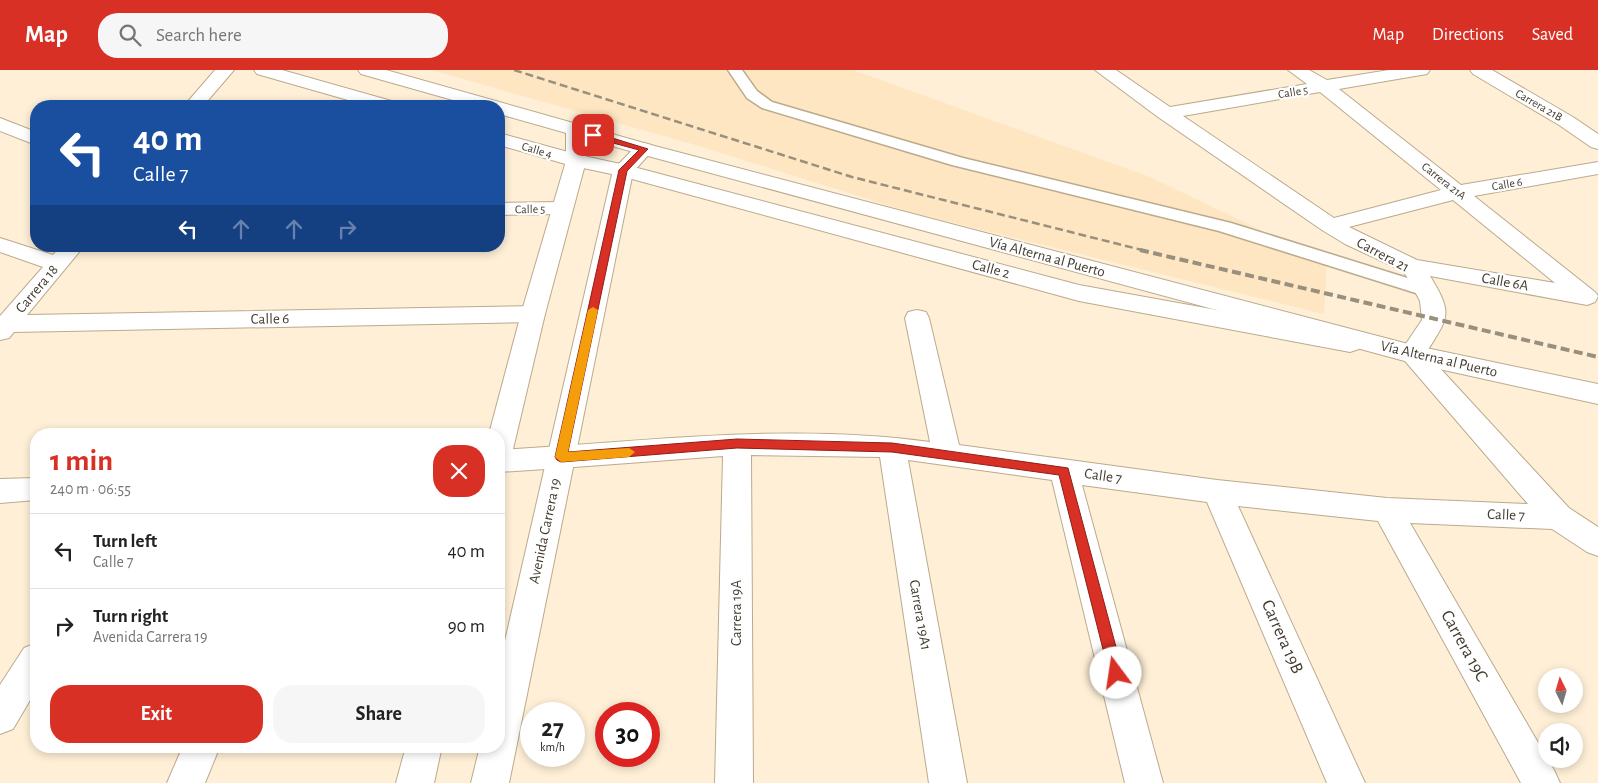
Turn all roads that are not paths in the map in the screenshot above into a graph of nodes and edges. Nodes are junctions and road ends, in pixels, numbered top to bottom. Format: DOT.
graph roads {
  1 [pos="225,70"];
  2 [pos="263,70"];
  3 [pos="367,70"];
  4 [pos="735,70"];
  5 [pos="1104,70"];
  6 [pos="1297,70"];
  7 [pos="1421,70"];
  8 [pos="1479,70"];
  9 [pos="1326,87"];
  10 [pos="198,100"];
  11 [pos="367,100"];
  12 [pos="472,100"];
  13 [pos="505,110"];
  14 [pos="1166,113"];
  15 [pos="0,124"];
  16 [pos="576,130"];
  17 [pos="30,136"];
  18 [pos="505,140"];
  19 [pos="1598,143"];
  20 [pos="644,149"];
  21 [pos="576,161"];
  22 [pos="1598,168"];
  23 [pos="623,170"];
  24 [pos="1459,192"];
  25 [pos="562,208"];
  26 [pos="505,209"];
  27 [pos="1330,225"];
  28 [pos="0,245"];
  29 [pos="30,250"];
  30 [pos="46,252"];
  31 [pos="65,255"];
  32 [pos="1411,266"];
  33 [pos="1426,290"];
  34 [pos="1592,298"];
  35 [pos="533,314"];
  36 [pos="918,318"];
  37 [pos="4,328"];
  38 [pos="1412,354"];
  39 [pos="1598,394"];
  40 [pos="504,428"];
  41 [pos="737,444"];
  42 [pos="892,447"];
  43 [pos="947,454"];
  44 [pos="561,457"];
  45 [pos="505,461"];
  46 [pos="1064,471"];
  47 [pos="30,489"];
  48 [pos="0,491"];
  49 [pos="1217,492"];
  50 [pos="1386,510"];
  51 [pos="1558,517"];
  52 [pos="1598,543"];
  53 [pos="30,669"];
  54 [pos="0,717"];
  55 [pos="505,717"];
  56 [pos="199,753"];
  57 [pos="422,753"];
  58 [pos="497,753"];
  59 [pos="186,783"];
  60 [pos="415,783"];
  61 [pos="490,783"];
  62 [pos="734,783"];
  63 [pos="948,783"];
  64 [pos="1144,783"];
  65 [pos="1346,783"];
  66 [pos="1541,783"];
  1 -- 10 [label="street"];
  2 -- 11 [label="street"];
  3 -- 12 [label="street"];
  4 -- 33 [label="lane"];
  5 -- 14 [label="street, Carrera 21"];
  6 -- 9 [label="street, Carrera 21A"];
  7 -- 9 [label="street, Calle 5"];
  8 -- 19 [label="street, Carrera 21B"];
  9 -- 14 [label="street, Calle 5"];
  9 -- 24 [label="street, Carrera 21A"];
  13 -- 16 [label="street, Vía Alterna al Puerto"];
  14 -- 27 [label="street, Carrera 21"];
  15 -- 17 [label="street"];
  16 -- 20 [label="street, Vía Alterna al Puerto"];
  16 -- 21 [label="street"];
  18 -- 21 [label="street, Calle 4"];
  20 -- 23 [label="street"];
  20 -- 38 [label="street, Vía Alterna al Puerto"];
  21 -- 23 [label="street, Calle 2"];
  21 -- 25 [label="street"];
  22 -- 24 [label="street, Calle 6"];
  23 -- 38 [label="street, Calle 2"];
  23 -- 44 [label="street, Avenida Carrera 19"];
  24 -- 27 [label="street, Calle 6"];
  24 -- 34 [label="street, Carrera 21A"];
  25 -- 26 [label="street, Calle 5"];
  25 -- 35 [label="street"];
  27 -- 32 [label="street, Carrera 21"];
  28 -- 29 [label="street"];
  30 -- 31 [label="street"];
  31 -- 37 [label="street, Carrera 18"];
  32 -- 33 [label="street, Carrera 21"];
  32 -- 34 [label="street, Calle 6A"];
  33 -- 38 [label="street, Carrera 21"];
  35 -- 37 [label="street, Calle 6"];
  35 -- 40 [label="street"];
  36 -- 43 [label="street"];
  38 -- 39 [label="street, Vía Alterna al Puerto"];
  38 -- 51 [label="street"];
  41 -- 42 [label="street, Calle 7"];
  41 -- 44 [label="street, Calle 7"];
  41 -- 62 [label="street, Carrera 19A"];
  42 -- 43 [label="street, Calle 7"];
  42 -- 63 [label="street, Carrera 19A1"];
  43 -- 46 [label="street, Calle 7"];
  44 -- 45 [label="street, Calle 7"];
  44 -- 55 [label="street, Avenida Carrera 19"];
  46 -- 49 [label="street, Calle 7"];
  46 -- 64 [label="street"];
  47 -- 48 [label="street"];
  49 -- 50 [label="street, Calle 7"];
  49 -- 65 [label="street, Carrera 19B"];
  50 -- 51 [label="street, Calle 7"];
  50 -- 66 [label="street, Carrera 19C"];
  51 -- 52 [label="street"];
  53 -- 54 [label="street"];
  56 -- 59 [label="street"];
  57 -- 60 [label="street"];
  58 -- 61 [label="street, Avenida Carrera 19"];
}
